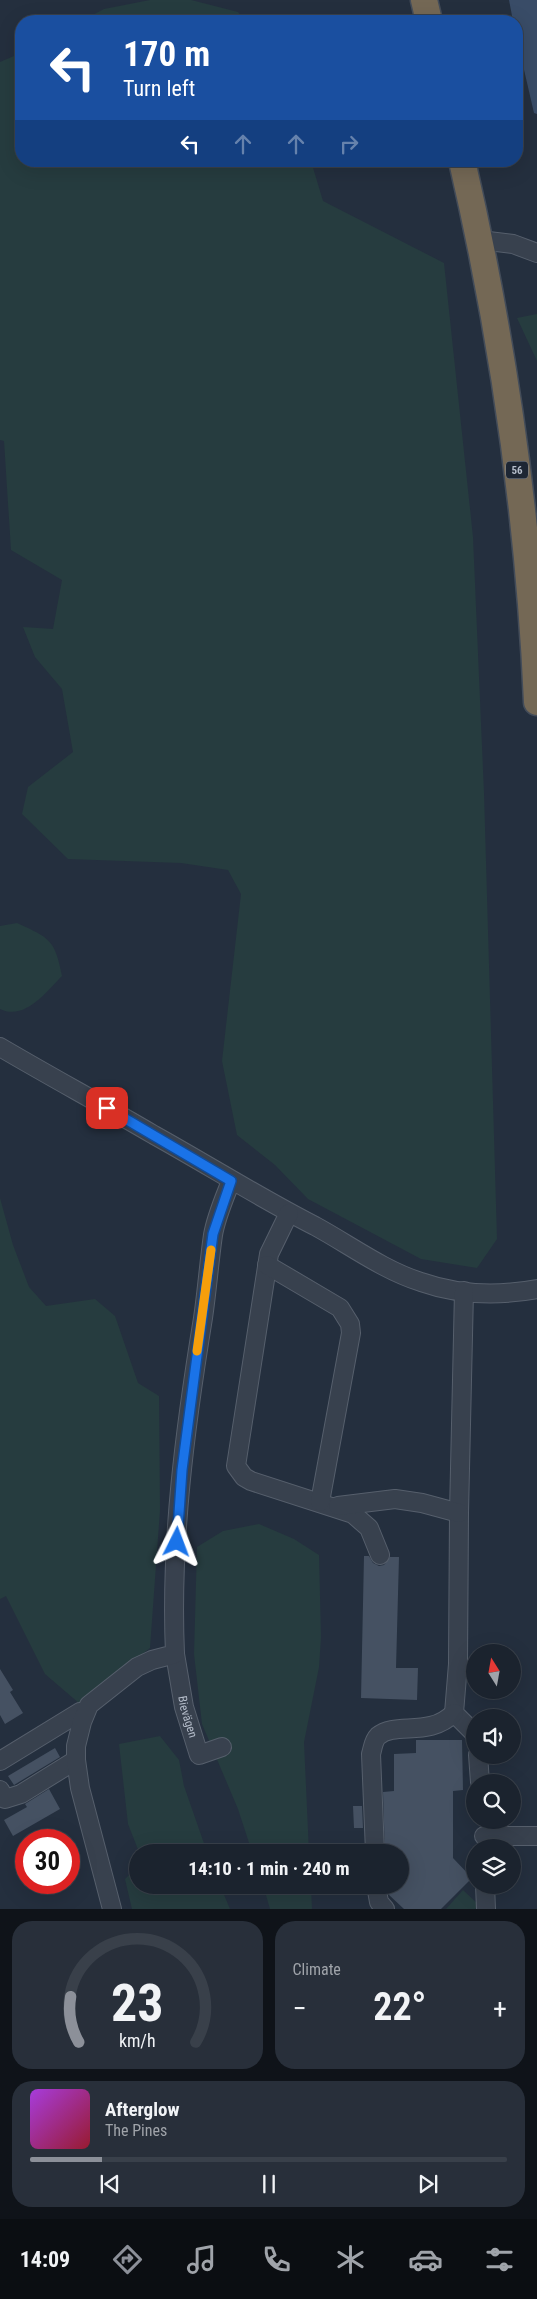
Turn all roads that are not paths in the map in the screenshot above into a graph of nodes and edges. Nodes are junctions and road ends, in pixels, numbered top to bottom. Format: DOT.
graph roads {
  1 [pos="424,0"];
  2 [pos="428,15"];
  3 [pos="463,167"];
  4 [pos="480,240"];
  5 [pos="537,253"];
  6 [pos="537,702"];
  7 [pos="0,1047"];
  8 [pos="231,1181"];
  9 [pos="288,1213"];
  10 [pos="267,1265"];
  11 [pos="537,1289"];
  12 [pos="464,1291"];
  13 [pos="326,1504"];
  14 [pos="458,1513"];
  15 [pos="380,1555"];
  16 [pos="175,1654"];
  17 [pos="85,1712"];
  18 [pos="454,1713"];
  19 [pos="466,1725"];
  20 [pos="222,1746"];
  21 [pos="76,1760"];
  22 [pos="0,1761"];
  23 [pos="0,1790"];
  24 [pos="484,1835"];
  25 [pos="537,1836"];
  26 [pos="375,1844"];
  27 [pos="378,1894"];
  28 [pos="485,1894"];
  29 [pos="112,1909"];
  30 [pos="385,1909"];
  31 [pos="486,1909"];
  1 -- 2 [label="highway"];
  3 -- 4 [label="highway, 56"];
  4 -- 5 [label="street"];
  4 -- 6 [label="highway, 56"];
  7 -- 8 [label="street"];
  8 -- 9 [label="street"];
  8 -- 16 [label="street"];
  9 -- 10 [label="street"];
  9 -- 12 [label="street"];
  10 -- 13 [label="street"];
  10 -- 13 [label="street"];
  11 -- 12 [label="street"];
  12 -- 14 [label="street"];
  13 -- 14 [label="street"];
  13 -- 15 [label="street"];
  14 -- 18 [label="street"];
  16 -- 17 [label="street"];
  16 -- 20 [label="street, Bievägen"];
  17 -- 21 [label="street"];
  17 -- 22 [label="street"];
  18 -- 19 [label="street"];
  18 -- 26 [label="street"];
  21 -- 23 [label="street"];
  21 -- 29 [label="street"];
  24 -- 25 [label="street"];
  27 -- 30 [label="street"];
  28 -- 31 [label="street"];
}
